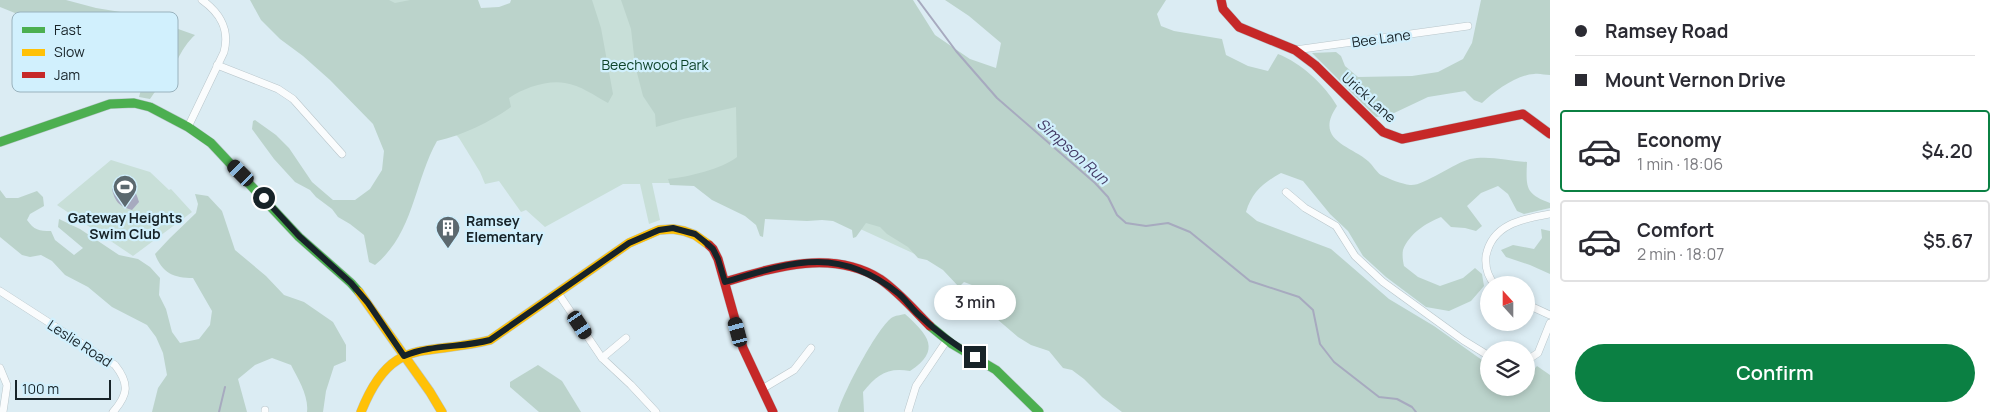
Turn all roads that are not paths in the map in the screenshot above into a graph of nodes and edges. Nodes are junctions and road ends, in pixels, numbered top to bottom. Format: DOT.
graph roads {
  1 [pos="202,0"];
  2 [pos="1221,0"];
  3 [pos="1468,26"];
  4 [pos="1295,50"];
  5 [pos="217,65"];
  6 [pos="188,127"];
  7 [pos="1550,134"];
  8 [pos="0,142"];
  9 [pos="342,154"];
  10 [pos="1286,192"];
  11 [pos="1550,214"];
  12 [pos="1490,276"];
  13 [pos="725,282"];
  14 [pos="0,292"];
  15 [pos="558,293"];
  16 [pos="1535,308"];
  17 [pos="1550,315"];
  18 [pos="1550,323"];
  19 [pos="626,338"];
  20 [pos="947,340"];
  21 [pos="812,348"];
  22 [pos="1480,350"];
  23 [pos="1535,355"];
  24 [pos="404,356"];
  25 [pos="602,358"];
  26 [pos="0,368"];
  27 [pos="762,389"];
  28 [pos="5,411"];
  29 [pos="113,412"];
  30 [pos="361,412"];
  31 [pos="442,412"];
  32 [pos="656,412"];
  33 [pos="773,412"];
  34 [pos="908,412"];
  35 [pos="1039,412"];
  1 -- 5 [label="street"];
  2 -- 4 [label="street, Urick Lane"];
  3 -- 4 [label="street, Bee Lane"];
  4 -- 7 [label="street, Urick Lane"];
  5 -- 6 [label="street"];
  5 -- 9 [label="street"];
  6 -- 8 [label="street"];
  6 -- 24 [label="street"];
  10 -- 22 [label="street"];
  11 -- 12 [label="street"];
  13 -- 15 [label="street"];
  13 -- 20 [label="street"];
  13 -- 27 [label="street"];
  14 -- 29 [label="street, Leslie Road"];
  15 -- 24 [label="street"];
  15 -- 25 [label="street"];
  16 -- 17 [label="street"];
  18 -- 23 [label="street"];
  19 -- 25 [label="street"];
  20 -- 34 [label="street"];
  20 -- 35 [label="street"];
  21 -- 27 [label="street"];
  24 -- 30 [label="street"];
  24 -- 31 [label="street"];
  25 -- 32 [label="street"];
  26 -- 28 [label="street"];
  27 -- 33 [label="street"];
}
